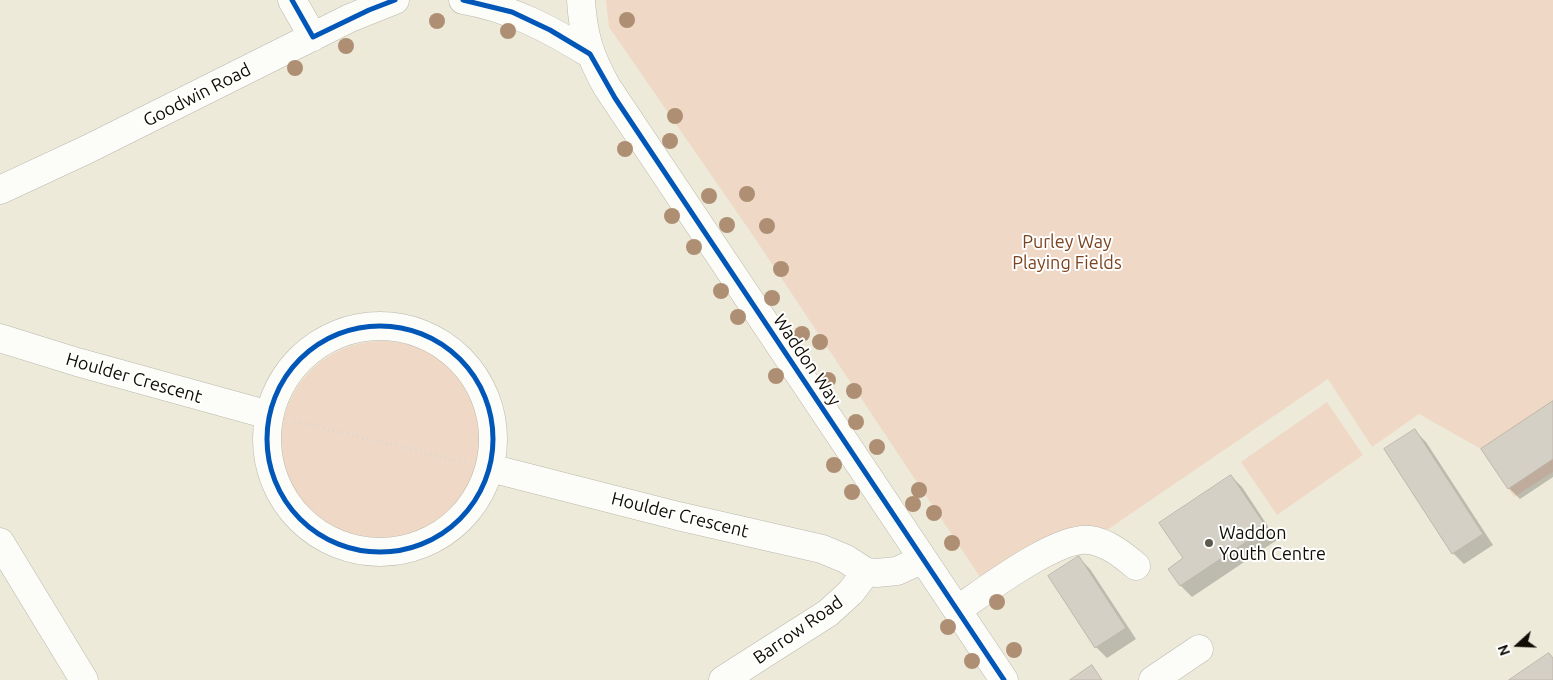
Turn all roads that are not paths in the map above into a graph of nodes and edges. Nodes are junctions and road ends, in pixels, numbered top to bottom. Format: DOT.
graph roads {
  1 [pos="292,0"];
  2 [pos="395,0"];
  3 [pos="463,0"];
  4 [pos="582,0"];
  5 [pos="313,36"];
  6 [pos="590,54"];
  7 [pos="0,190"];
  8 [pos="0,338"];
  9 [pos="269,416"];
  10 [pos="490,468"];
  11 [pos="2,548"];
  12 [pos="923,559"];
  13 [pos="1136,566"];
  14 [pos="866,572"];
  15 [pos="957,610"];
  16 [pos="1199,649"];
  17 [pos="84,680"];
  18 [pos="723,680"];
  19 [pos="1004,680"];
  20 [pos="1153,680"];
  1 -- 5 [label="street"];
  2 -- 5 [label="street, Goodwin Road"];
  3 -- 6 [label="street"];
  4 -- 6 [label="street, Waddon Way"];
  5 -- 7 [label="street, Goodwin Road"];
  6 -- 12 [label="street, Waddon Way"];
  8 -- 9 [label="street, Houlder Crescent"];
  9 -- 10 [label="street"];
  9 -- 10 [label="street"];
  10 -- 14 [label="street, Houlder Crescent"];
  11 -- 17 [label="street"];
  12 -- 14 [label="street"];
  12 -- 15 [label="street, Waddon Way"];
  13 -- 15 [label="street"];
  14 -- 18 [label="street, Barrow Road"];
  15 -- 19 [label="street, Waddon Way"];
  16 -- 20 [label="street"];
}
